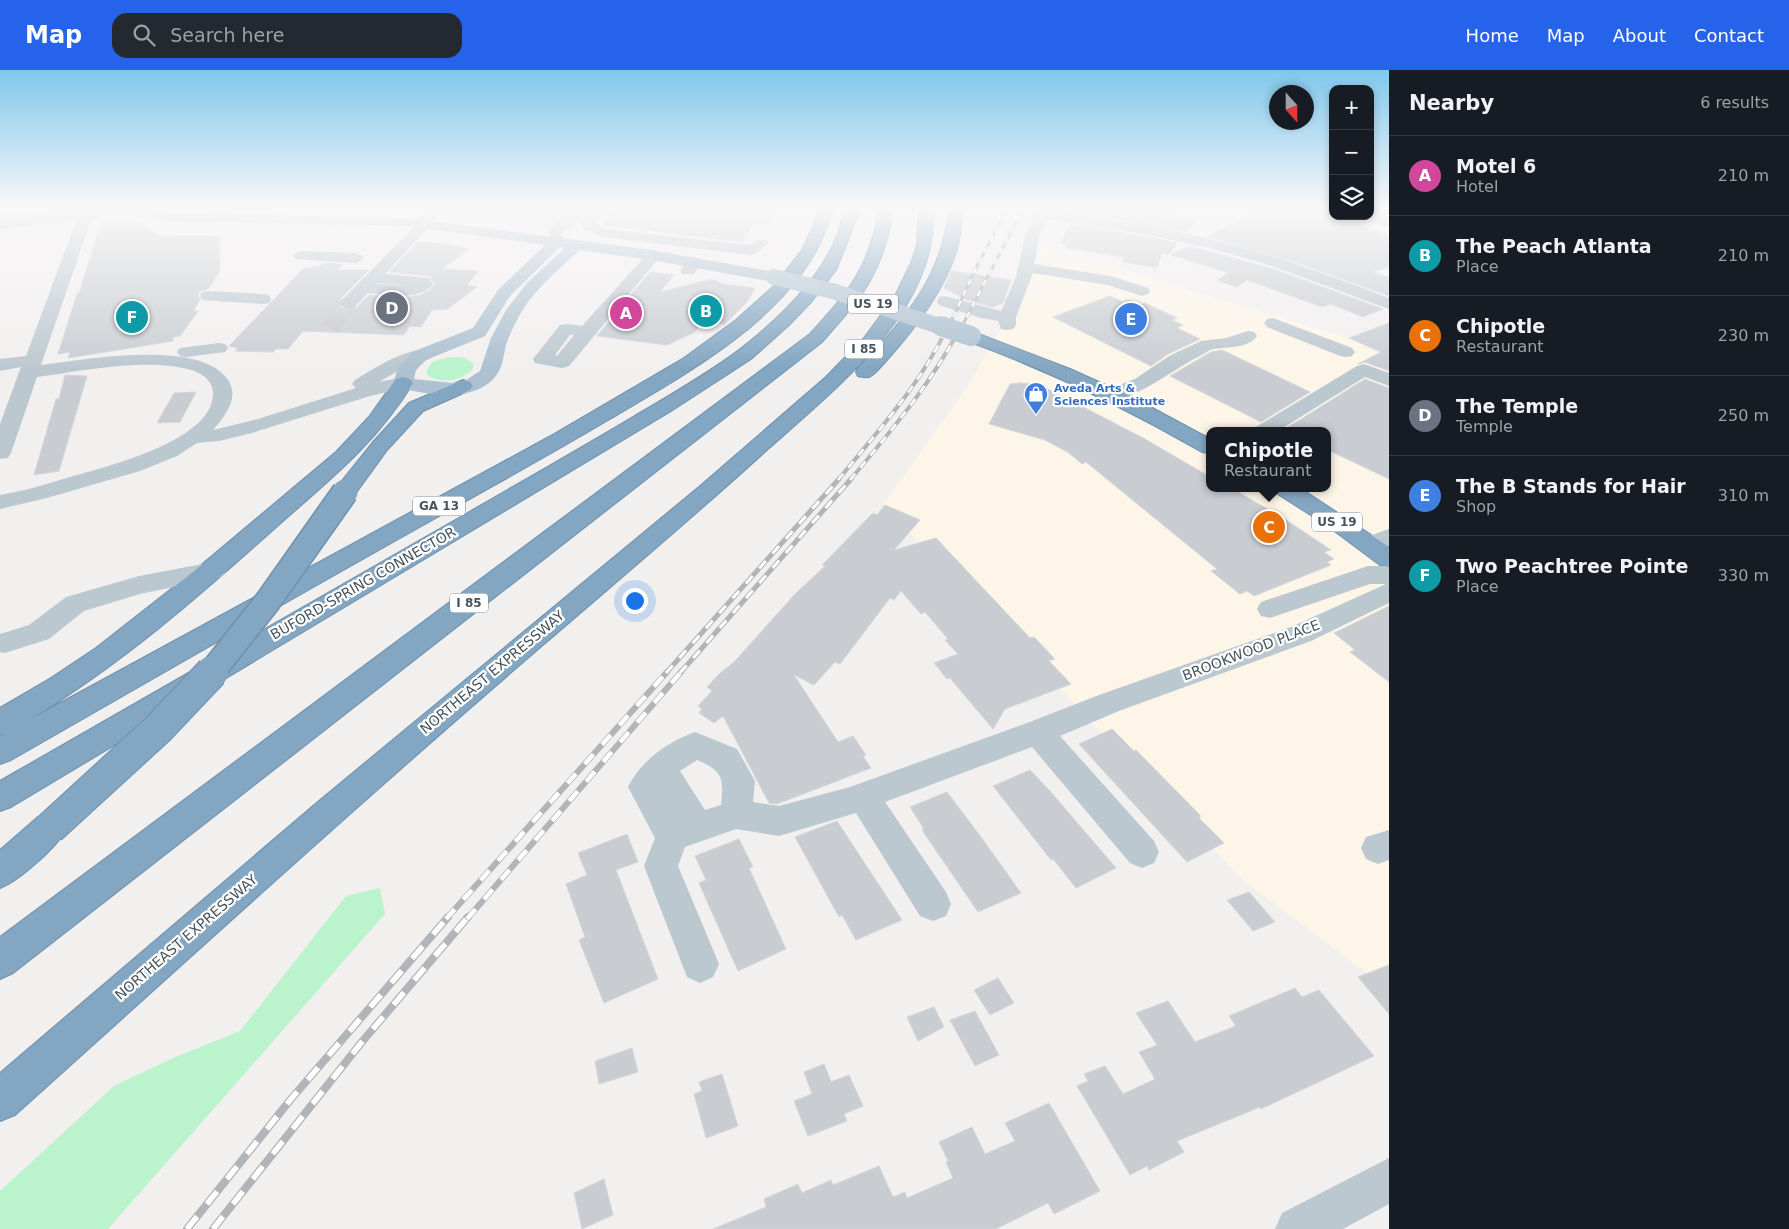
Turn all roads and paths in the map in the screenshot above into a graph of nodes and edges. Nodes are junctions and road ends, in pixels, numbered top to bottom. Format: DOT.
graph roads {
  1 [pos="70,261"];
  2 [pos="389,261"];
  3 [pos="537,261"];
  4 [pos="560,261"];
  5 [pos="653,261"];
  6 [pos="674,261"];
  7 [pos="802,261"];
  8 [pos="832,261"];
  9 [pos="874,261"];
  10 [pos="920,261"];
  11 [pos="944,261"];
  12 [pos="1027,261"];
  13 [pos="1274,261"];
  14 [pos="1026,267"];
  15 [pos="1109,289"];
  16 [pos="208,296"];
  17 [pos="263,299"];
  18 [pos="945,300"];
  19 [pos="350,304"];
  20 [pos="1389,304"];
  21 [pos="1007,321"];
  22 [pos="1273,323"];
  23 [pos="1222,325"];
  24 [pos="586,332"];
  25 [pos="971,336"];
  26 [pos="995,344"];
  27 [pos="219,348"];
  28 [pos="186,352"];
  29 [pos="1346,352"];
  30 [pos="428,353"];
  31 [pos="482,356"];
  32 [pos="0,365"];
  33 [pos="32,366"];
  34 [pos="1389,380"];
  35 [pos="404,383"];
  36 [pos="463,386"];
  37 [pos="1110,394"];
  38 [pos="323,405"];
  39 [pos="389,408"];
  40 [pos="820,416"];
  41 [pos="1270,427"];
  42 [pos="800,435"];
  43 [pos="192,437"];
  44 [pos="1206,445"];
  45 [pos="0,453"];
  46 [pos="746,458"];
  47 [pos="1291,492"];
  48 [pos="14,504"];
  49 [pos="1383,547"];
  50 [pos="213,571"];
  51 [pos="1389,575"];
  52 [pos="1389,592"];
  53 [pos="1270,609"];
  54 [pos="5,643"];
  55 [pos="0,722"];
  56 [pos="1038,732"];
  57 [pos="0,751"];
  58 [pos="864,796"];
  59 [pos="0,797"];
  60 [pos="736,814"];
  61 [pos="685,833"];
  62 [pos="1142,852"];
  63 [pos="0,872"];
  64 [pos="933,904"];
  65 [pos="0,960"];
  66 [pos="700,964"];
  67 [pos="0,1100"];
  68 [pos="1389,1180"];
  69 [pos="1298,1229"];
  1 -- 33 [label="street"];
  2 -- 19 [label="street"];
  3 -- 30 [label="main road"];
  4 -- 31 [label="main road"];
  5 -- 24 [label="street"];
  6 -- 25 [label="main road, US 19, bridge"];
  7 -- 57 [label="highway, BUFORD-SPRING CONNECTOR / GA 13"];
  8 -- 59 [label="highway, BUFORD-SPRING CONNECTOR / GA 13"];
  9 -- 65 [label="highway, I 85"];
  10 -- 46 [label="highway, NORTHEAST EXPRESSWAY / I 85"];
  11 -- 40 [label="highway"];
  12 -- 14 [label="street"];
  13 -- 20 [label="street"];
  14 -- 15 [label="street"];
  14 -- 21 [label="street"];
  16 -- 17 [label="street"];
  18 -- 21 [label="street"];
  21 -- 26 [label="street"];
  22 -- 29 [label="street"];
  23 -- 37 [label="street"];
  25 -- 26 [label="highway, US 19"];
  26 -- 37 [label="highway, US 19"];
  27 -- 28 [label="street"];
  30 -- 31 [label="main road"];
  30 -- 35 [label="main road"];
  30 -- 38 [label="street"];
  31 -- 36 [label="main road"];
  32 -- 33 [label="street"];
  33 -- 43 [label="street"];
  33 -- 45 [label="street"];
  34 -- 41 [label="street"];
  35 -- 36 [label="main road"];
  35 -- 38 [label="street"];
  35 -- 39 [label="highway"];
  36 -- 63 [label="highway, bridge"];
  37 -- 44 [label="highway, US 19"];
  38 -- 39 [label="street"];
  38 -- 43 [label="street"];
  39 -- 50 [label="highway"];
  42 -- 46 [label="highway"];
  43 -- 48 [label="street"];
  46 -- 67 [label="highway, NORTHEAST EXPRESSWAY / I 85"];
  47 -- 49 [label="highway, US 19"];
  50 -- 54 [label="street"];
  50 -- 55 [label="highway"];
  51 -- 53 [label="street"];
  52 -- 56 [label="street, BROOKWOOD PLACE"];
  56 -- 58 [label="street, BROOKWOOD PLACE"];
  56 -- 62 [label="street"];
  58 -- 60 [label="street, BROOKWOOD PLACE"];
  58 -- 64 [label="street"];
  60 -- 61 [label="street"];
  60 -- 61 [label="street"];
  61 -- 66 [label="street"];
  68 -- 69 [label="street"];
}
